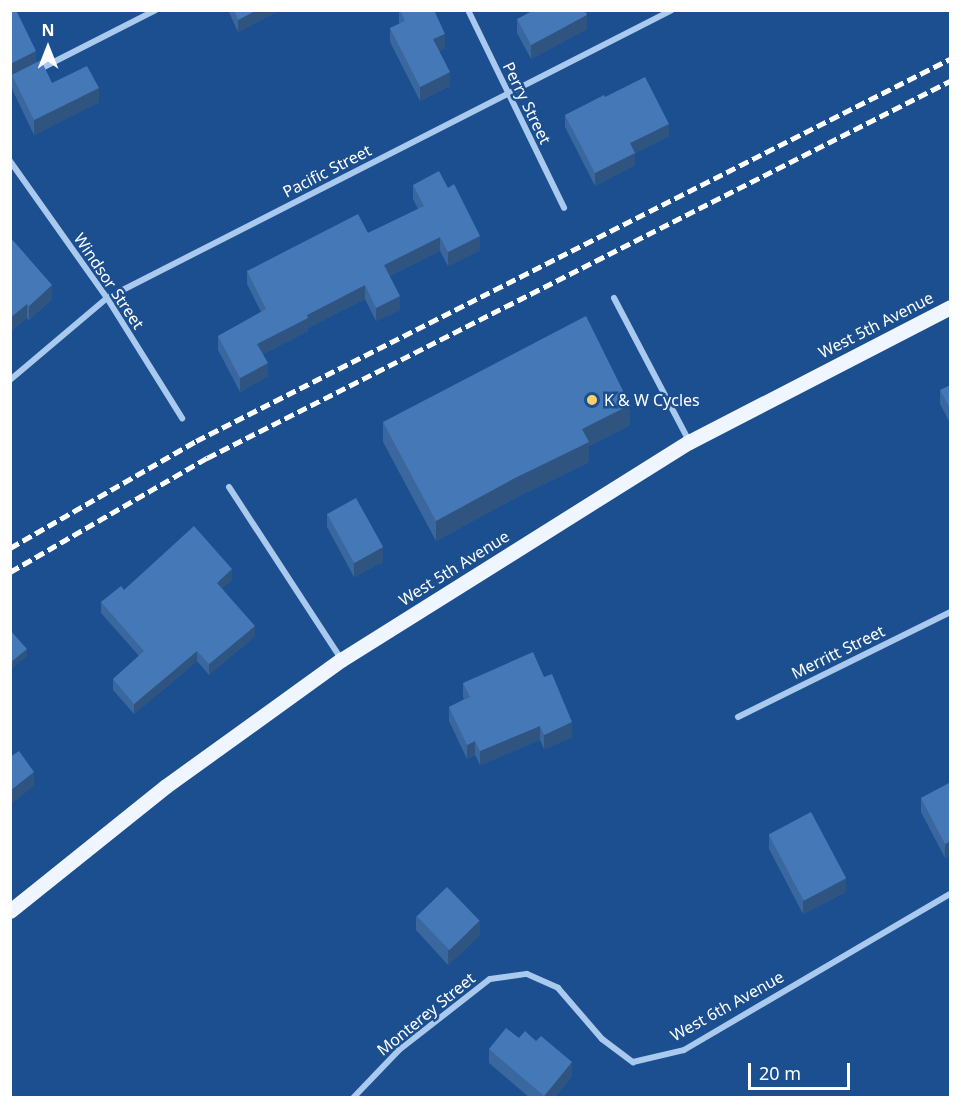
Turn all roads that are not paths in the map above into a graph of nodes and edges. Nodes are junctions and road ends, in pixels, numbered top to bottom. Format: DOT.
graph roads {
  1 [pos="156,10"];
  2 [pos="468,10"];
  3 [pos="672,10"];
  4 [pos="31,73"];
  5 [pos="507,93"];
  6 [pos="10,161"];
  7 [pos="564,208"];
  8 [pos="107,298"];
  9 [pos="614,298"];
  10 [pos="951,307"];
  11 [pos="10,380"];
  12 [pos="182,418"];
  13 [pos="689,442"];
  14 [pos="229,487"];
  15 [pos="951,612"];
  16 [pos="341,660"];
  17 [pos="738,717"];
  18 [pos="951,894"];
  19 [pos="10,911"];
  20 [pos="527,974"];
  21 [pos="353,1098"];
  1 -- 4 [label="street"];
  2 -- 5 [label="street, Perry Street"];
  3 -- 5 [label="street, Pacific Street"];
  5 -- 7 [label="street, Perry Street"];
  5 -- 8 [label="street, Pacific Street"];
  6 -- 8 [label="street, Windsor Street"];
  8 -- 11 [label="street, Pacific Street"];
  8 -- 12 [label="street, Windsor Street"];
  9 -- 13 [label="street"];
  10 -- 13 [label="main road, West 5th Avenue"];
  13 -- 16 [label="main road, West 5th Avenue"];
  14 -- 16 [label="street"];
  15 -- 17 [label="street, Merritt Street"];
  16 -- 19 [label="main road, West 5th Avenue"];
  18 -- 20 [label="street, West 6th Avenue"];
  20 -- 21 [label="street, Monterey Street"];
}
